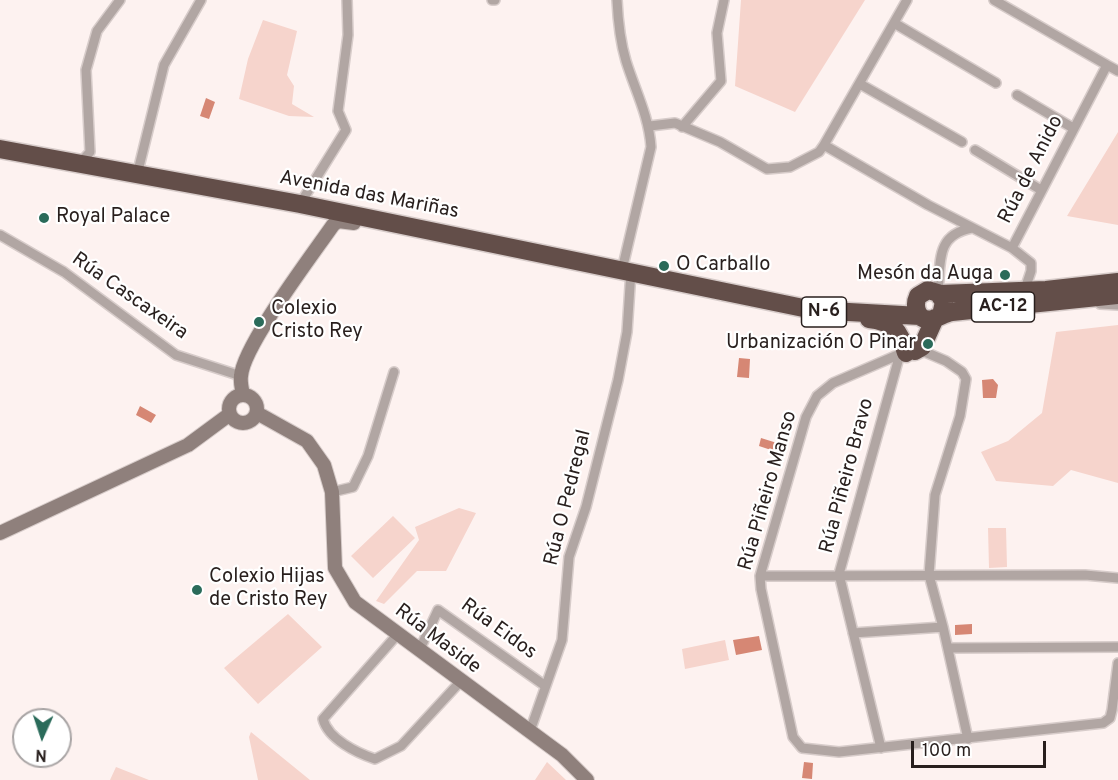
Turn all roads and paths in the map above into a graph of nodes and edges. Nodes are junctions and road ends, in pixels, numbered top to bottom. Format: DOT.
graph roads {
  1 [pos="120,0"];
  2 [pos="201,0"];
  3 [pos="347,0"];
  4 [pos="617,0"];
  5 [pos="724,0"];
  6 [pos="908,0"];
  7 [pos="994,0"];
  8 [pos="894,23"];
  9 [pos="1107,65"];
  10 [pos="1118,71"];
  11 [pos="996,82"];
  12 [pos="860,84"];
  13 [pos="1017,95"];
  14 [pos="650,126"];
  15 [pos="682,127"];
  16 [pos="1073,128"];
  17 [pos="962,142"];
  18 [pos="824,144"];
  19 [pos="0,149"];
  20 [pos="975,150"];
  21 [pos="79,164"];
  22 [pos="137,175"];
  23 [pos="222,190"];
  24 [pos="1041,190"];
  25 [pos="300,204"];
  26 [pos="972,228"];
  27 [pos="443,234"];
  28 [pos="0,236"];
  29 [pos="325,237"];
  30 [pos="1012,248"];
  31 [pos="627,271"];
  32 [pos="1118,282"];
  33 [pos="1027,283"];
  34 [pos="1046,290"];
  35 [pos="729,291"];
  36 [pos="939,293"];
  37 [pos="977,294"];
  38 [pos="1118,295"];
  39 [pos="918,296"];
  40 [pos="1065,300"];
  41 [pos="1118,305"];
  42 [pos="836,313"];
  43 [pos="929,316"];
  44 [pos="906,350"];
  45 [pos="394,372"];
  46 [pos="241,376"];
  47 [pos="243,395"];
  48 [pos="257,413"];
  49 [pos="230,414"];
  50 [pos="332,492"];
  51 [pos="0,533"];
  52 [pos="839,574"];
  53 [pos="928,575"];
  54 [pos="760,576"];
  55 [pos="1118,578"];
  56 [pos="943,627"];
  57 [pos="853,633"];
  58 [pos="397,635"];
  59 [pos="1118,647"];
  60 [pos="948,648"];
  61 [pos="419,651"];
  62 [pos="1118,663"];
  63 [pos="460,682"];
  64 [pos="544,685"];
  65 [pos="530,731"];
  66 [pos="968,740"];
  67 [pos="881,748"];
  68 [pos="587,780"];
  1 -- 21 [label="street"];
  2 -- 22 [label="street"];
  3 -- 25 [label="street"];
  4 -- 14 [label="street"];
  5 -- 15 [label="street"];
  6 -- 8 [label="street"];
  7 -- 9 [label="street"];
  8 -- 11 [label="street"];
  8 -- 12 [label="street"];
  9 -- 10 [label="street"];
  9 -- 16 [label="street, Rúa de Anido"];
  12 -- 17 [label="street"];
  12 -- 18 [label="street"];
  13 -- 16 [label="street"];
  14 -- 15 [label="street"];
  14 -- 31 [label="street, Rúa O Pedregal"];
  15 -- 18 [label="street"];
  16 -- 24 [label="street, Rúa de Anido"];
  18 -- 26 [label="street, Rúa de Anido"];
  19 -- 21 [label="highway, Avenida das Mariñas / N-6"];
  20 -- 24 [label="street"];
  21 -- 22 [label="highway, Avenida das Mariñas / N-6"];
  22 -- 23 [label="highway, Avenida das Mariñas / N-6"];
  23 -- 25 [label="highway, Avenida das Mariñas / N-6"];
  23 -- 29 [label="street"];
  24 -- 30 [label="street, Rúa de Anido"];
  25 -- 27 [label="highway, Avenida das Mariñas / N-6"];
  26 -- 30 [label="street, Rúa de Anido"];
  26 -- 36 [label="street"];
  27 -- 29 [label="street"];
  27 -- 31 [label="highway, Avenida das Mariñas / N-6"];
  28 -- 46 [label="street, Rúa Cascaxeira"];
  29 -- 46 [label="street"];
  30 -- 33 [label="street"];
  31 -- 35 [label="highway, Avenida das Mariñas / N-6"];
  31 -- 64 [label="street, Rúa O Pedregal"];
  32 -- 34 [label="highway, AC-12"];
  33 -- 34 [label="street"];
  33 -- 37 [label="street"];
  34 -- 37 [label="highway, AC-12"];
  35 -- 39 [label="highway, Avenida das Mariñas / N-6"];
  35 -- 42 [label="highway, Avenida das Mariñas / N-6"];
  36 -- 37 [label="highway, AC-12"];
  36 -- 39 [label="highway, AC-12"];
  36 -- 43 [label="highway, AC-12"];
  38 -- 40 [label="highway, Avenida das Mariñas / AC-12"];
  39 -- 43 [label="highway"];
  40 -- 41 [label="street, Avenida das Mariñas"];
  40 -- 43 [label="highway, Avenida das Mariñas / AC-12"];
  42 -- 43 [label="highway, Avenida das Mariñas / N-6"];
  42 -- 44 [label="highway"];
  43 -- 44 [label="highway"];
  44 -- 52 [label="street, Rúa Piñeiro Bravo"];
  44 -- 53 [label="street"];
  44 -- 54 [label="street, Rúa Piñeiro Manso"];
  45 -- 50 [label="street"];
  46 -- 47 [label="street"];
  47 -- 48 [label="street"];
  47 -- 49 [label="street"];
  48 -- 49 [label="street"];
  48 -- 50 [label="street, Rúa Maside"];
  49 -- 51 [label="street"];
  50 -- 58 [label="street, Rúa Maside"];
  52 -- 53 [label="street"];
  52 -- 54 [label="street"];
  52 -- 57 [label="street, Rúa Piñeiro Bravo"];
  53 -- 55 [label="street"];
  53 -- 56 [label="street"];
  54 -- 67 [label="street, Rúa Piñeiro Manso"];
  56 -- 57 [label="street"];
  56 -- 60 [label="street"];
  57 -- 67 [label="street, Rúa Piñeiro Bravo"];
  58 -- 61 [label="street, Rúa Maside"];
  58 -- 63 [label="street"];
  59 -- 60 [label="street"];
  60 -- 66 [label="street"];
  61 -- 63 [label="street, Rúa Maside"];
  61 -- 64 [label="street, Rúa Eidos"];
  62 -- 66 [label="street, Rúa Piñeiro Manso"];
  63 -- 65 [label="street, Rúa Maside"];
  64 -- 65 [label="street, Rúa O Pedregal"];
  65 -- 68 [label="street, Rúa Maside"];
  66 -- 67 [label="street, Rúa Piñeiro Manso"];
}
